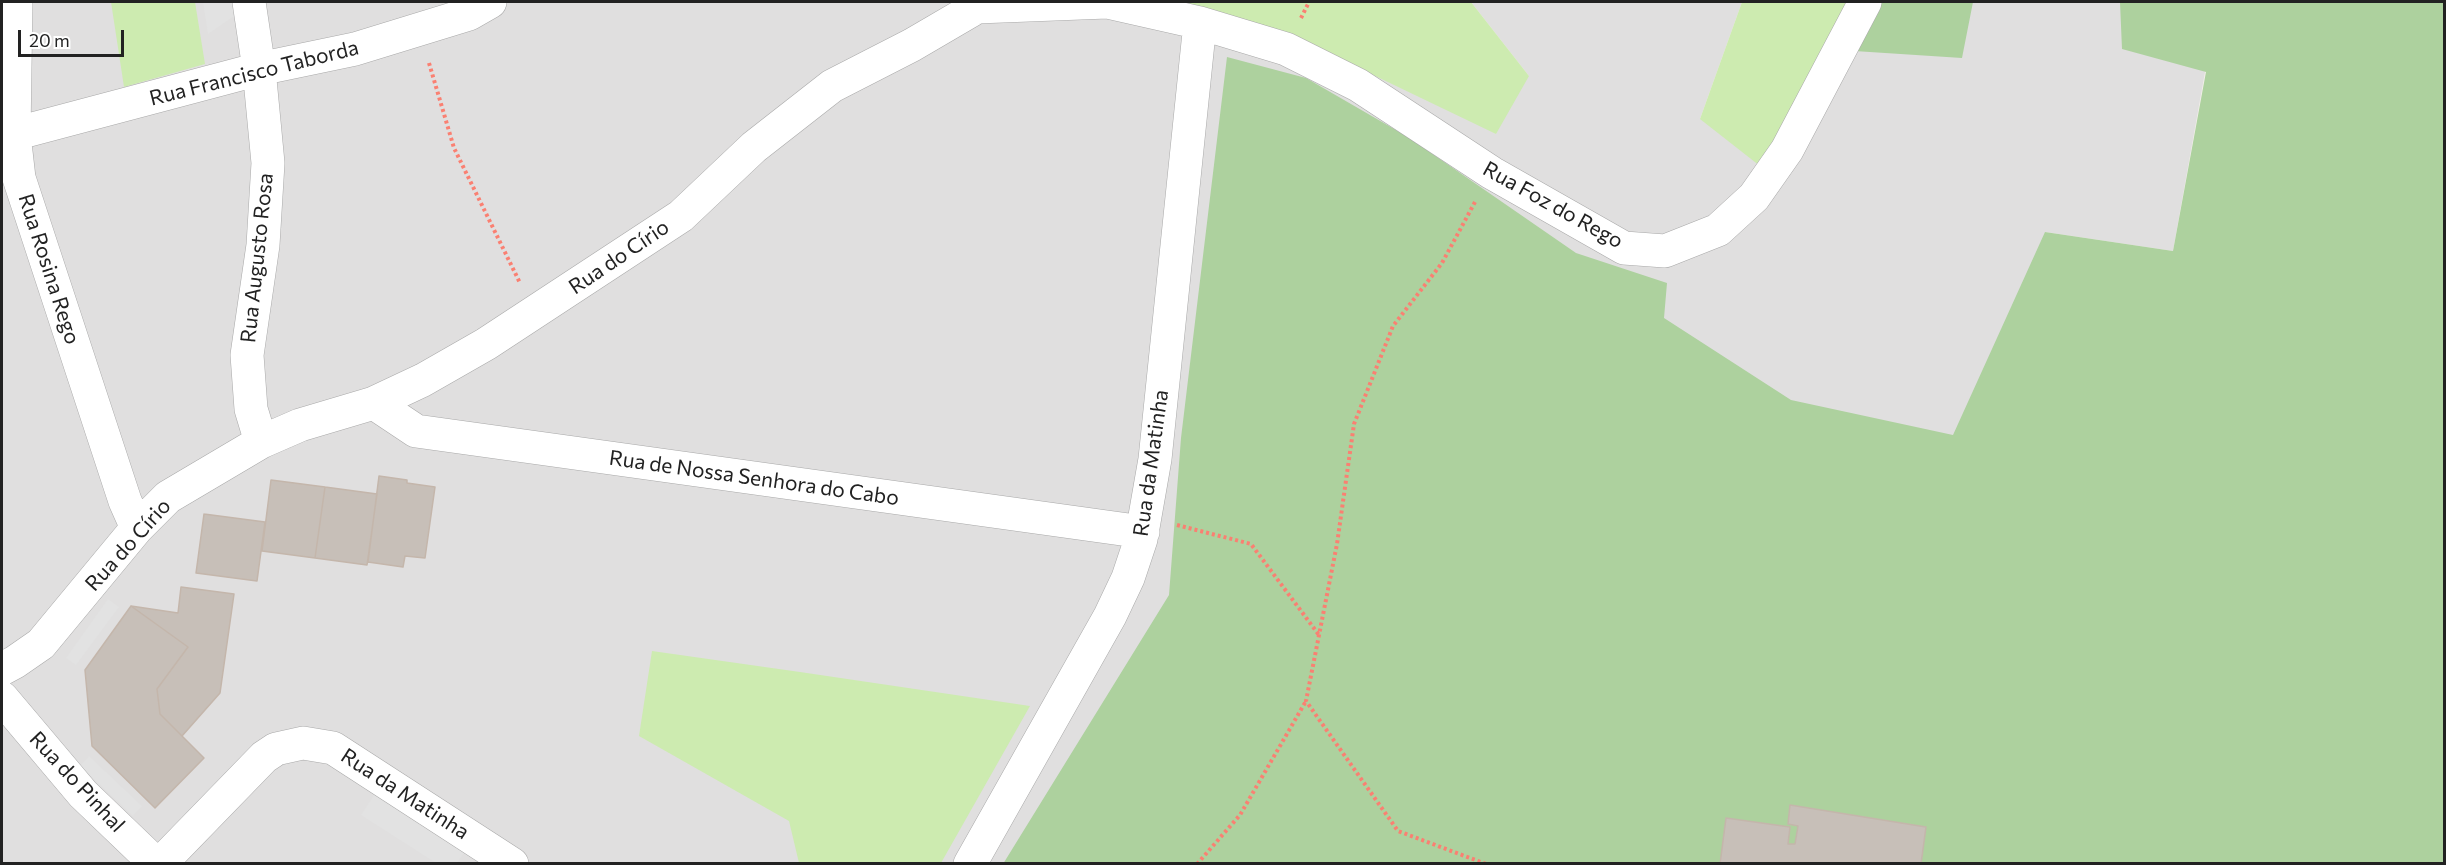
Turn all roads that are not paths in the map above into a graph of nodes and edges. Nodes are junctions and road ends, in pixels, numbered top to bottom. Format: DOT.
graph roads {
  1 [pos="16,2"];
  2 [pos="249,2"];
  3 [pos="490,2"];
  4 [pos="1865,2"];
  5 [pos="976,4"];
  6 [pos="1200,22"];
  7 [pos="1286,49"];
  8 [pos="260,69"];
  9 [pos="14,134"];
  10 [pos="374,403"];
  11 [pos="261,441"];
  12 [pos="1144,524"];
  13 [pos="137,528"];
  14 [pos="2,669"];
  15 [pos="2,698"];
  16 [pos="158,864"];
  17 [pos="512,864"];
  18 [pos="970,864"];
  1 -- 9 [label="street, Rua Rosina Rego"];
  2 -- 8 [label="street, Rua Augusto Rosa"];
  3 -- 8 [label="street, Rua Francisco Taborda"];
  4 -- 7 [label="street, Rua Foz do Rego"];
  5 -- 6 [label="street, Rua do Círio"];
  5 -- 10 [label="street, Rua do Círio"];
  6 -- 7 [label="street, Rua do Círio"];
  6 -- 12 [label="street, Rua da Matinha"];
  8 -- 9 [label="street, Rua Francisco Taborda"];
  8 -- 11 [label="street, Rua Augusto Rosa"];
  9 -- 13 [label="street, Rua Rosina Rego"];
  10 -- 11 [label="street, Rua do Círio"];
  10 -- 12 [label="street, Rua de Nossa Senhora do Cabo"];
  11 -- 13 [label="street, Rua do Círio"];
  12 -- 18 [label="street, Rua da Matinha"];
  13 -- 14 [label="street, Rua do Círio"];
  15 -- 16 [label="street, Rua do Pinhal"];
  16 -- 17 [label="street, Rua da Matinha"];
}
